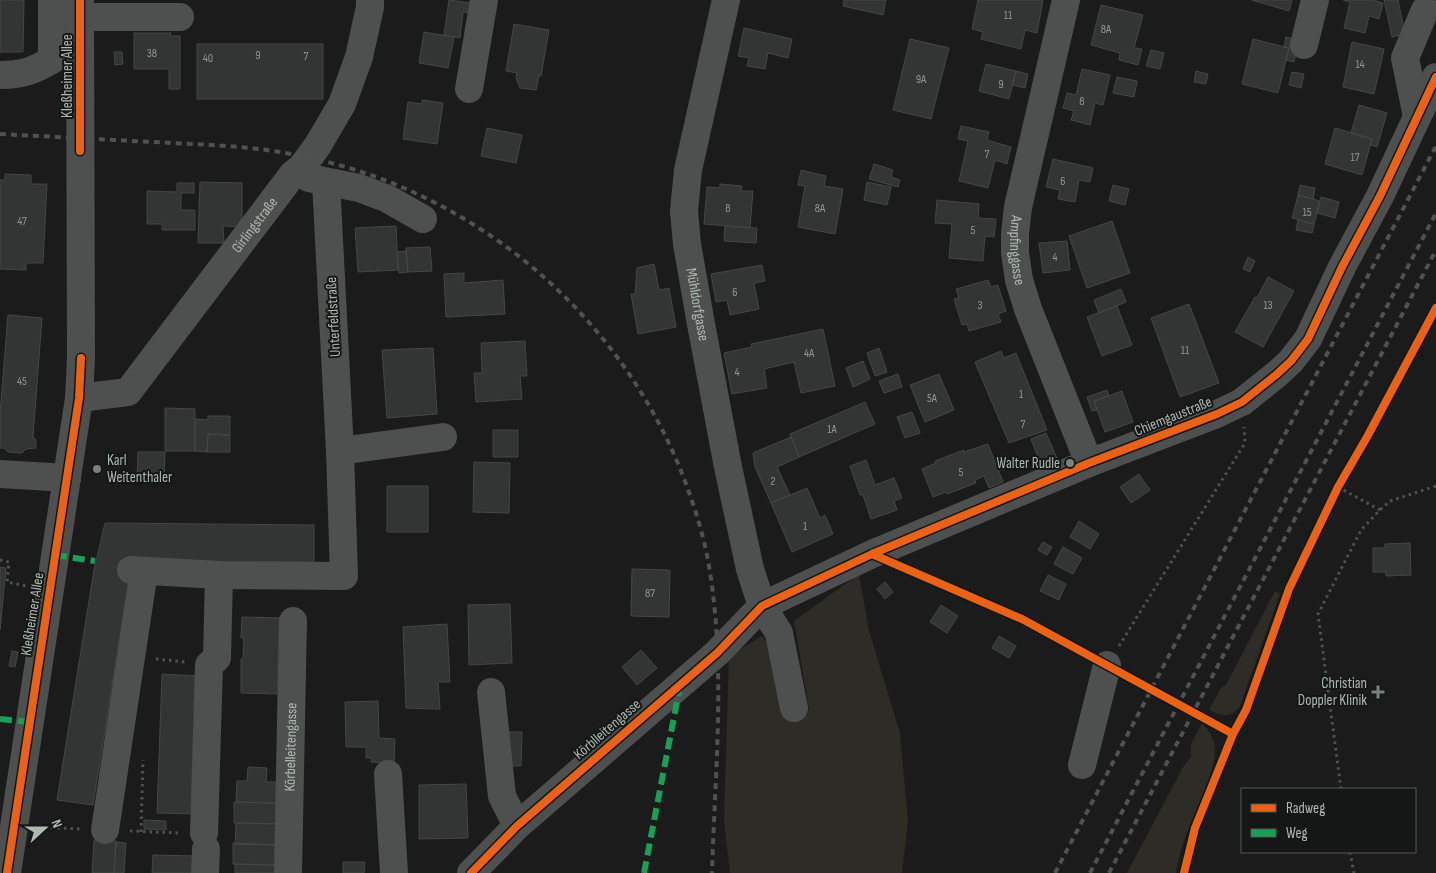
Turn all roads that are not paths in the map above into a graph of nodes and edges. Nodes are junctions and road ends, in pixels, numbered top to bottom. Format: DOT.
graph roads {
  1 [pos="52,0"];
  2 [pos="370,0"];
  3 [pos="484,0"];
  4 [pos="726,0"];
  5 [pos="1066,0"];
  6 [pos="1304,0"];
  7 [pos="1315,0"];
  8 [pos="80,9"];
  9 [pos="1425,10"];
  10 [pos="180,17"];
  11 [pos="0,75"];
  12 [pos="1436,78"];
  13 [pos="469,89"];
  14 [pos="1417,117"];
  15 [pos="293,174"];
  16 [pos="326,182"];
  17 [pos="423,219"];
  18 [pos="79,398"];
  19 [pos="443,437"];
  20 [pos="340,451"];
  21 [pos="1089,463"];
  22 [pos="0,474"];
  23 [pos="67,478"];
  24 [pos="219,575"];
  25 [pos="762,606"];
  26 [pos="294,621"];
  27 [pos="1107,665"];
  28 [pos="491,692"];
  29 [pos="794,708"];
  30 [pos="1082,766"];
  31 [pos="388,774"];
  32 [pos="517,826"];
  33 [pos="105,830"];
  34 [pos="205,852"];
  35 [pos="7,873"];
  36 [pos="288,873"];
  37 [pos="394,873"];
  38 [pos="471,873"];
  1 -- 11 [label="street"];
  2 -- 15 [label="street, Girlingstraße"];
  3 -- 13 [label="street"];
  4 -- 25 [label="street, Mühldorfgasse"];
  5 -- 21 [label="street, Ampfinggasse"];
  6 -- 7 [label="street"];
  8 -- 10 [label="street, Kleßheimer Allee"];
  8 -- 18 [label="street, Kleßheimer Allee"];
  9 -- 14 [label="street"];
  12 -- 14 [label="street, Chiemgaustraße"];
  14 -- 21 [label="street, Chiemgaustraße"];
  15 -- 16 [label="street"];
  15 -- 18 [label="street, Girlingstraße"];
  16 -- 17 [label="street"];
  16 -- 20 [label="street, Unterfeldstraße"];
  18 -- 23 [label="street, Kleßheimer Allee"];
  19 -- 20 [label="street"];
  20 -- 24 [label="street, Unterfeldstraße"];
  21 -- 25 [label="street, Chiemgaustraße"];
  22 -- 23 [label="street"];
  23 -- 35 [label="street, Kleßheimer Allee"];
  24 -- 33 [label="street"];
  24 -- 34 [label="street"];
  25 -- 29 [label="street, Mühldorfgasse"];
  25 -- 32 [label="street, Körblleitengasse"];
  26 -- 36 [label="street, Körbelleitengasse"];
  27 -- 30 [label="street"];
  28 -- 32 [label="street"];
  31 -- 37 [label="street"];
  32 -- 38 [label="street, Körblleitengasse"];
}
